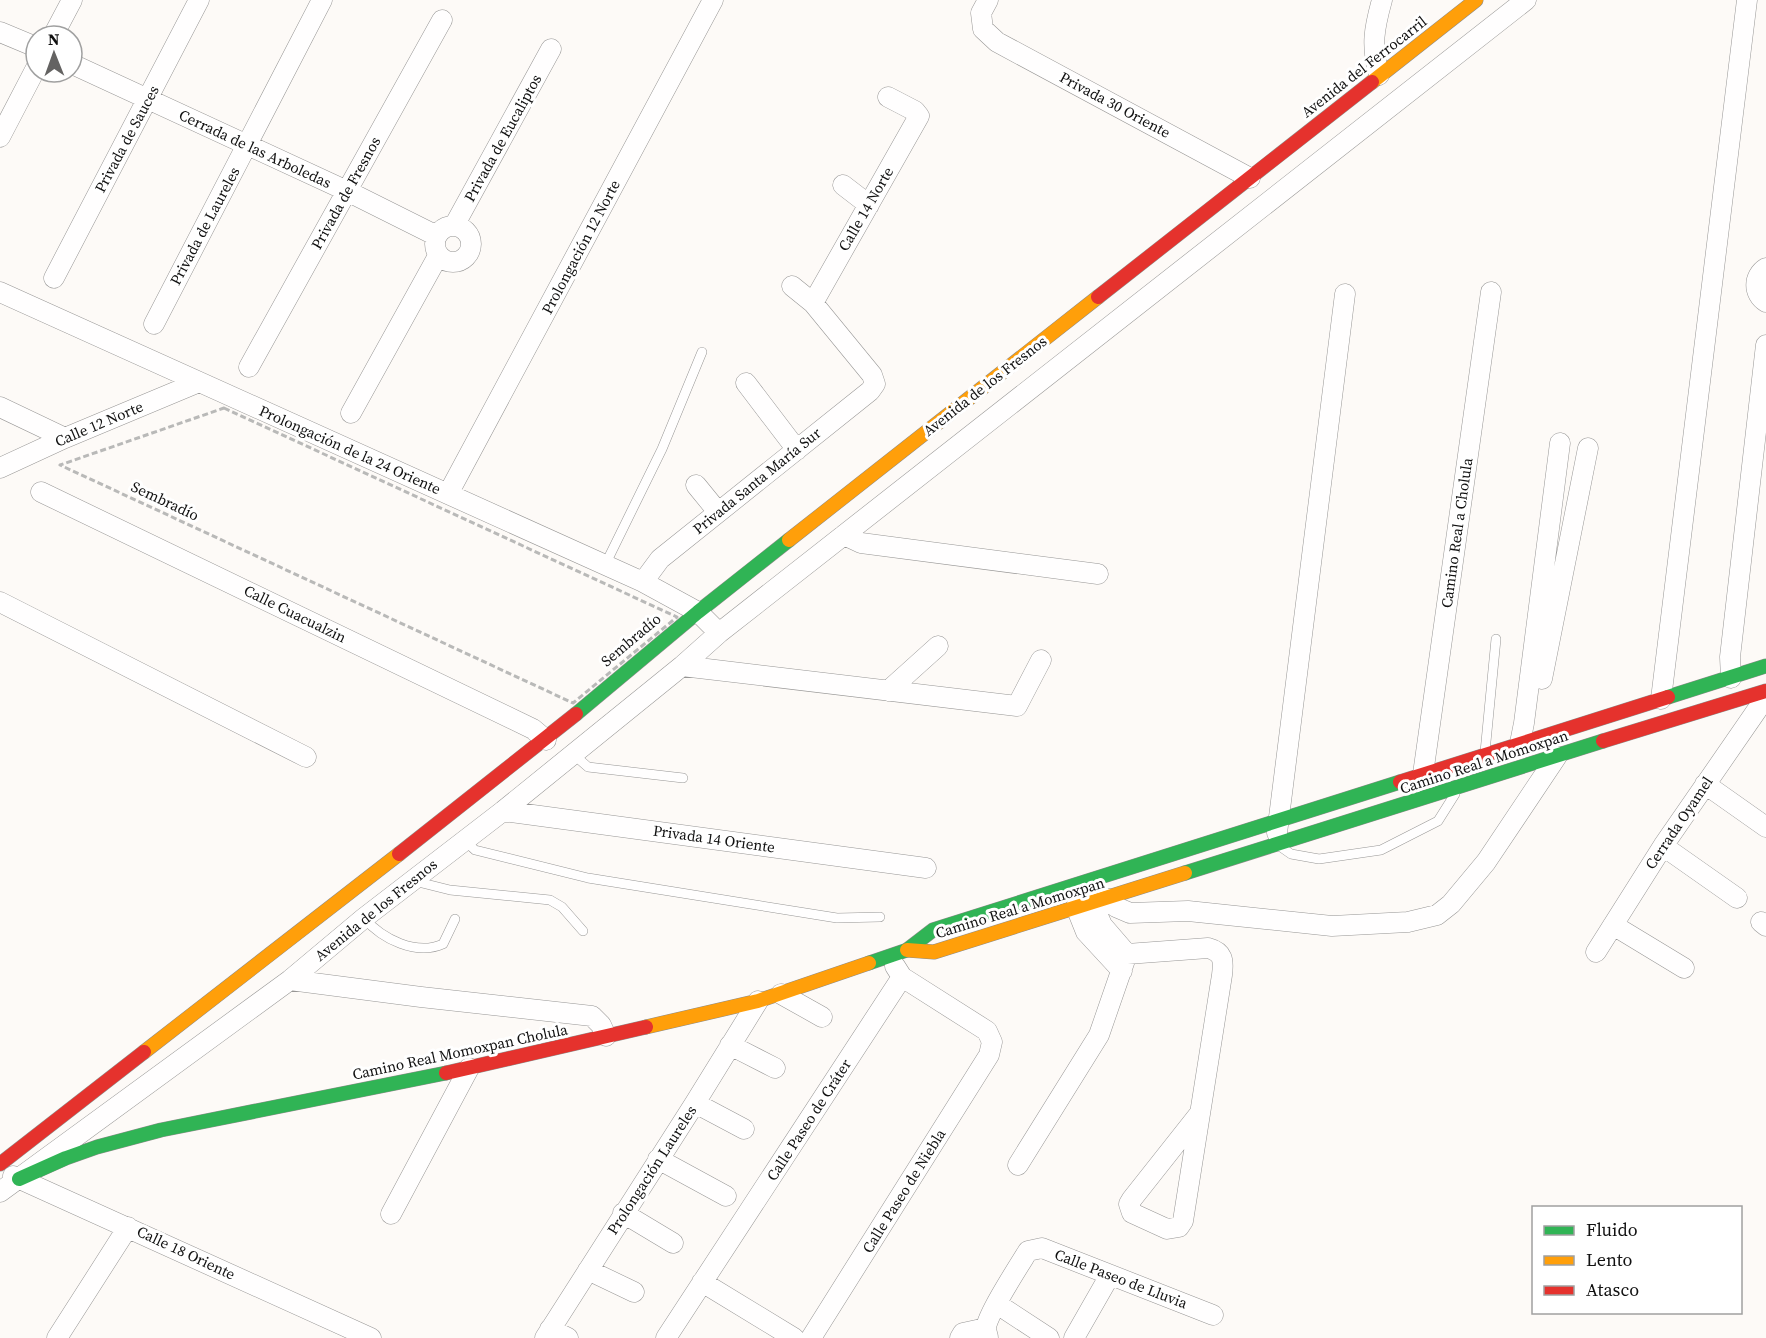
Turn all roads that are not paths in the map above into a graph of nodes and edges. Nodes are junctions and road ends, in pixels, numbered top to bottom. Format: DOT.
graph roads {
  1 [pos="72,0"];
  2 [pos="199,0"];
  3 [pos="322,0"];
  4 [pos="714,0"];
  5 [pos="988,0"];
  6 [pos="1382,0"];
  7 [pos="1476,0"];
  8 [pos="1527,0"];
  9 [pos="1747,0"];
  10 [pos="442,20"];
  11 [pos="59,24"];
  12 [pos="0,32"];
  13 [pos="24,42"];
  14 [pos="551,49"];
  15 [pos="84,70"];
  16 [pos="1379,75"];
  17 [pos="28,84"];
  18 [pos="888,97"];
  19 [pos="148,100"];
  20 [pos="0,137"];
  21 [pos="248,144"];
  22 [pos="1273,160"];
  23 [pos="1250,178"];
  24 [pos="843,185"];
  25 [pos="347,191"];
  26 [pos="869,205"];
  27 [pos="446,231"];
  28 [pos="438,256"];
  29 [pos="1766,268"];
  30 [pos="54,278"];
  31 [pos="792,286"];
  32 [pos="0,292"];
  33 [pos="1491,292"];
  34 [pos="1345,294"];
  35 [pos="1766,302"];
  36 [pos="813,303"];
  37 [pos="154,324"];
  38 [pos="1766,345"];
  39 [pos="702,352"];
  40 [pos="249,367"];
  41 [pos="199,382"];
  42 [pos="746,383"];
  43 [pos="0,407"];
  44 [pos="351,413"];
  45 [pos="65,438"];
  46 [pos="1560,443"];
  47 [pos="1588,448"];
  48 [pos="797,450"];
  49 [pos="0,468"];
  50 [pos="696,485"];
  51 [pos="41,492"];
  52 [pos="447,494"];
  53 [pos="718,512"];
  54 [pos="844,535"];
  55 [pos="605,565"];
  56 [pos="1098,574"];
  57 [pos="643,582"];
  58 [pos="0,602"];
  59 [pos="698,612"];
  60 [pos="719,633"];
  61 [pos="1496,639"];
  62 [pos="938,646"];
  63 [pos="1041,660"];
  64 [pos="682,666"];
  65 [pos="1766,666"];
  66 [pos="1731,678"];
  67 [pos="888,691"];
  68 [pos="1766,691"];
  69 [pos="1766,697"];
  70 [pos="1661,699"];
  71 [pos="1625,710"];
  72 [pos="1630,732"];
  73 [pos="546,740"];
  74 [pos="1525,742"];
  75 [pos="573,754"];
  76 [pos="1485,755"];
  77 [pos="1557,756"];
  78 [pos="306,757"];
  79 [pos="1423,774"];
  80 [pos="683,778"];
  81 [pos="1705,784"];
  82 [pos="1459,787"];
  83 [pos="503,811"];
  84 [pos="1277,821"];
  85 [pos="1766,827"];
  86 [pos="464,840"];
  87 [pos="1277,844"];
  88 [pos="1663,846"];
  89 [pos="926,868"];
  90 [pos="411,880"];
  91 [pos="1737,898"];
  92 [pos="1091,902"];
  93 [pos="880,917"];
  94 [pos="364,918"];
  95 [pos="455,919"];
  96 [pos="1613,925"];
  97 [pos="583,931"];
  98 [pos="1596,952"];
  99 [pos="899,953"];
  100 [pos="1124,963"];
  101 [pos="1684,968"];
  102 [pos="902,977"];
  103 [pos="290,980"];
  104 [pos="781,994"];
  105 [pos="758,1001"];
  106 [pos="822,1017"];
  107 [pos="606,1036"];
  108 [pos="730,1045"];
  109 [pos="470,1068"];
  110 [pos="775,1068"];
  111 [pos="695,1103"];
  112 [pos="1200,1113"];
  113 [pos="744,1129"];
  114 [pos="658,1159"];
  115 [pos="0,1164"];
  116 [pos="1018,1166"];
  117 [pos="0,1170"];
  118 [pos="19,1179"];
  119 [pos="0,1192"];
  120 [pos="726,1196"];
  121 [pos="623,1213"];
  122 [pos="391,1214"];
  123 [pos="128,1227"];
  124 [pos="673,1243"];
  125 [pos="588,1270"];
  126 [pos="1110,1275"];
  127 [pos="702,1282"];
  128 [pos="634,1292"];
  129 [pos="997,1304"];
  130 [pos="1213,1315"];
  131 [pos="987,1333"];
  132 [pos="554,1335"];
  133 [pos="57,1338"];
  134 [pos="371,1338"];
  135 [pos="666,1338"];
  136 [pos="794,1338"];
  137 [pos="811,1338"];
  138 [pos="960,1338"];
  139 [pos="1049,1338"];
  140 [pos="1074,1338"];
  1 -- 11 [label="street"];
  2 -- 19 [label="street, Privada de Sauces"];
  3 -- 21 [label="street, Privada de Laureles"];
  4 -- 52 [label="street, Prolongación 12 Norte"];
  5 -- 23 [label="street, Privada 30 Oriente"];
  6 -- 16 [label="street"];
  7 -- 16 [label="street, Avenida del Ferrocarril"];
  8 -- 54 [label="street, Avenida de los Fresnos"];
  9 -- 70 [label="street"];
  10 -- 25 [label="street, Privada de Fresnos"];
  12 -- 13 [label="street"];
  14 -- 27 [label="street, Privada de Eucaliptos"];
  15 -- 19 [label="street, Cerrada de las Arboledas"];
  16 -- 22 [label="street, Avenida del Ferrocarril"];
  17 -- 20 [label="street"];
  18 -- 26 [label="street, Calle 14 Norte"];
  19 -- 21 [label="street, Cerrada de las Arboledas"];
  19 -- 30 [label="street, Privada de Sauces"];
  21 -- 25 [label="street, Cerrada de las Arboledas"];
  21 -- 37 [label="street, Privada de Laureles"];
  22 -- 23 [label="street, Avenida de los Fresnos"];
  23 -- 59 [label="street, Avenida de los Fresnos"];
  24 -- 26 [label="street"];
  25 -- 27 [label="street, Cerrada de las Arboledas"];
  25 -- 40 [label="street, Privada de Fresnos"];
  26 -- 36 [label="street, Calle 14 Norte"];
  27 -- 28 [label="street"];
  27 -- 28 [label="street"];
  28 -- 44 [label="street"];
  29 -- 35 [label="street"];
  31 -- 36 [label="street"];
  32 -- 41 [label="street, Prolongación de la 24 Oriente"];
  33 -- 79 [label="street, Camino Real a Cholula"];
  34 -- 84 [label="street"];
  36 -- 48 [label="street, Privada Santa María Sur"];
  38 -- 66 [label="street"];
  39 -- 55 [label="lane"];
  41 -- 45 [label="street, Calle 12 Norte"];
  41 -- 52 [label="street, Prolongación de la 24 Oriente"];
  42 -- 48 [label="street"];
  43 -- 45 [label="street"];
  45 -- 49 [label="street, Calle 12 Norte"];
  46 -- 74 [label="street"];
  47 -- 74 [label="street"];
  48 -- 53 [label="street, Privada Santa María Sur"];
  50 -- 53 [label="street"];
  51 -- 73 [label="street, Calle Cuacualzin"];
  52 -- 55 [label="street, Prolongación de la 24 Oriente"];
  53 -- 57 [label="street, Privada Santa María Sur"];
  54 -- 56 [label="street"];
  54 -- 60 [label="street, Avenida de los Fresnos"];
  55 -- 57 [label="street, Prolongación de la 24 Oriente"];
  57 -- 59 [label="street, Prolongación de la 24 Oriente"];
  58 -- 78 [label="street"];
  59 -- 60 [label="street"];
  59 -- 73 [label="street, Avenida de los Fresnos"];
  60 -- 64 [label="street, Avenida de los Fresnos"];
  61 -- 76 [label="lane"];
  62 -- 67 [label="street"];
  63 -- 67 [label="street"];
  64 -- 67 [label="street"];
  64 -- 75 [label="street, Avenida de los Fresnos"];
  65 -- 66 [label="street, Camino Real a Momoxpan"];
  66 -- 70 [label="street, Camino Real a Momoxpan"];
  68 -- 72 [label="street, Camino Real a Momoxpan"];
  69 -- 81 [label="street, Cerrada Oyamel"];
  70 -- 71 [label="street, Camino Real a Momoxpan"];
  71 -- 72 [label="street"];
  71 -- 74 [label="street, Camino Real a Momoxpan"];
  72 -- 77 [label="street, Camino Real a Momoxpan"];
  73 -- 115 [label="street, Avenida de los Fresnos"];
  74 -- 76 [label="street, Camino Real a Momoxpan"];
  75 -- 80 [label="lane"];
  75 -- 83 [label="street, Avenida de los Fresnos"];
  76 -- 79 [label="street, Camino Real a Momoxpan"];
  77 -- 82 [label="street, Camino Real a Momoxpan"];
  77 -- 92 [label="street"];
  79 -- 84 [label="street, Camino Real a Momoxpan"];
  81 -- 85 [label="street"];
  81 -- 88 [label="street, Cerrada Oyamel"];
  82 -- 87 [label="street, Camino Real a Momoxpan"];
  82 -- 87 [label="lane"];
  83 -- 86 [label="street, Avenida de los Fresnos"];
  83 -- 89 [label="street, Privada 14 Oriente"];
  84 -- 87 [label="street"];
  84 -- 99 [label="street, Camino Real a Momoxpan"];
  86 -- 90 [label="street, Avenida de los Fresnos"];
  86 -- 93 [label="lane"];
  87 -- 92 [label="street, Camino Real a Momoxpan"];
  88 -- 91 [label="street"];
  88 -- 96 [label="street, Cerrada Oyamel"];
  90 -- 94 [label="street, Avenida de los Fresnos"];
  90 -- 97 [label="lane"];
  92 -- 99 [label="street, Camino Real a Momoxpan"];
  92 -- 100 [label="street"];
  94 -- 95 [label="lane"];
  94 -- 103 [label="street, Avenida de los Fresnos"];
  96 -- 98 [label="street, Cerrada Oyamel"];
  96 -- 101 [label="street"];
  99 -- 102 [label="street"];
  99 -- 104 [label="street, Camino Real Momoxpan Cholula"];
  100 -- 112 [label="street"];
  100 -- 116 [label="street"];
  102 -- 127 [label="street, Calle Paseo de Cráter"];
  102 -- 137 [label="street, Calle Paseo de Niebla"];
  103 -- 107 [label="street"];
  103 -- 118 [label="street, Avenida de los Fresnos"];
  104 -- 105 [label="street, Camino Real Momoxpan Cholula"];
  104 -- 106 [label="street"];
  105 -- 107 [label="street, Camino Real Momoxpan Cholula"];
  105 -- 108 [label="street, Prolongación Laureles"];
  107 -- 109 [label="street, Camino Real Momoxpan Cholula"];
  108 -- 110 [label="street"];
  108 -- 111 [label="street, Prolongación Laureles"];
  109 -- 118 [label="street, Camino Real Momoxpan Cholula"];
  109 -- 122 [label="street"];
  111 -- 113 [label="street"];
  111 -- 114 [label="street, Prolongación Laureles"];
  112 -- 112 [label="street"];
  114 -- 120 [label="street"];
  114 -- 121 [label="street, Prolongación Laureles"];
  117 -- 118 [label="street, Calle 18 Oriente"];
  118 -- 119 [label="street, Avenida de los Fresnos"];
  118 -- 123 [label="street, Calle 18 Oriente"];
  121 -- 124 [label="street"];
  121 -- 125 [label="street, Prolongación Laureles"];
  123 -- 133 [label="street"];
  123 -- 134 [label="street, Calle 18 Oriente"];
  125 -- 128 [label="street"];
  125 -- 132 [label="street, Prolongación Laureles"];
  126 -- 129 [label="street, Calle Paseo de Lluvia"];
  126 -- 130 [label="street, Calle Paseo de Lluvia"];
  126 -- 140 [label="street"];
  127 -- 135 [label="street, Calle Paseo de Cráter"];
  127 -- 136 [label="street"];
  129 -- 131 [label="street"];
  129 -- 139 [label="street"];
  131 -- 138 [label="street"];
}
